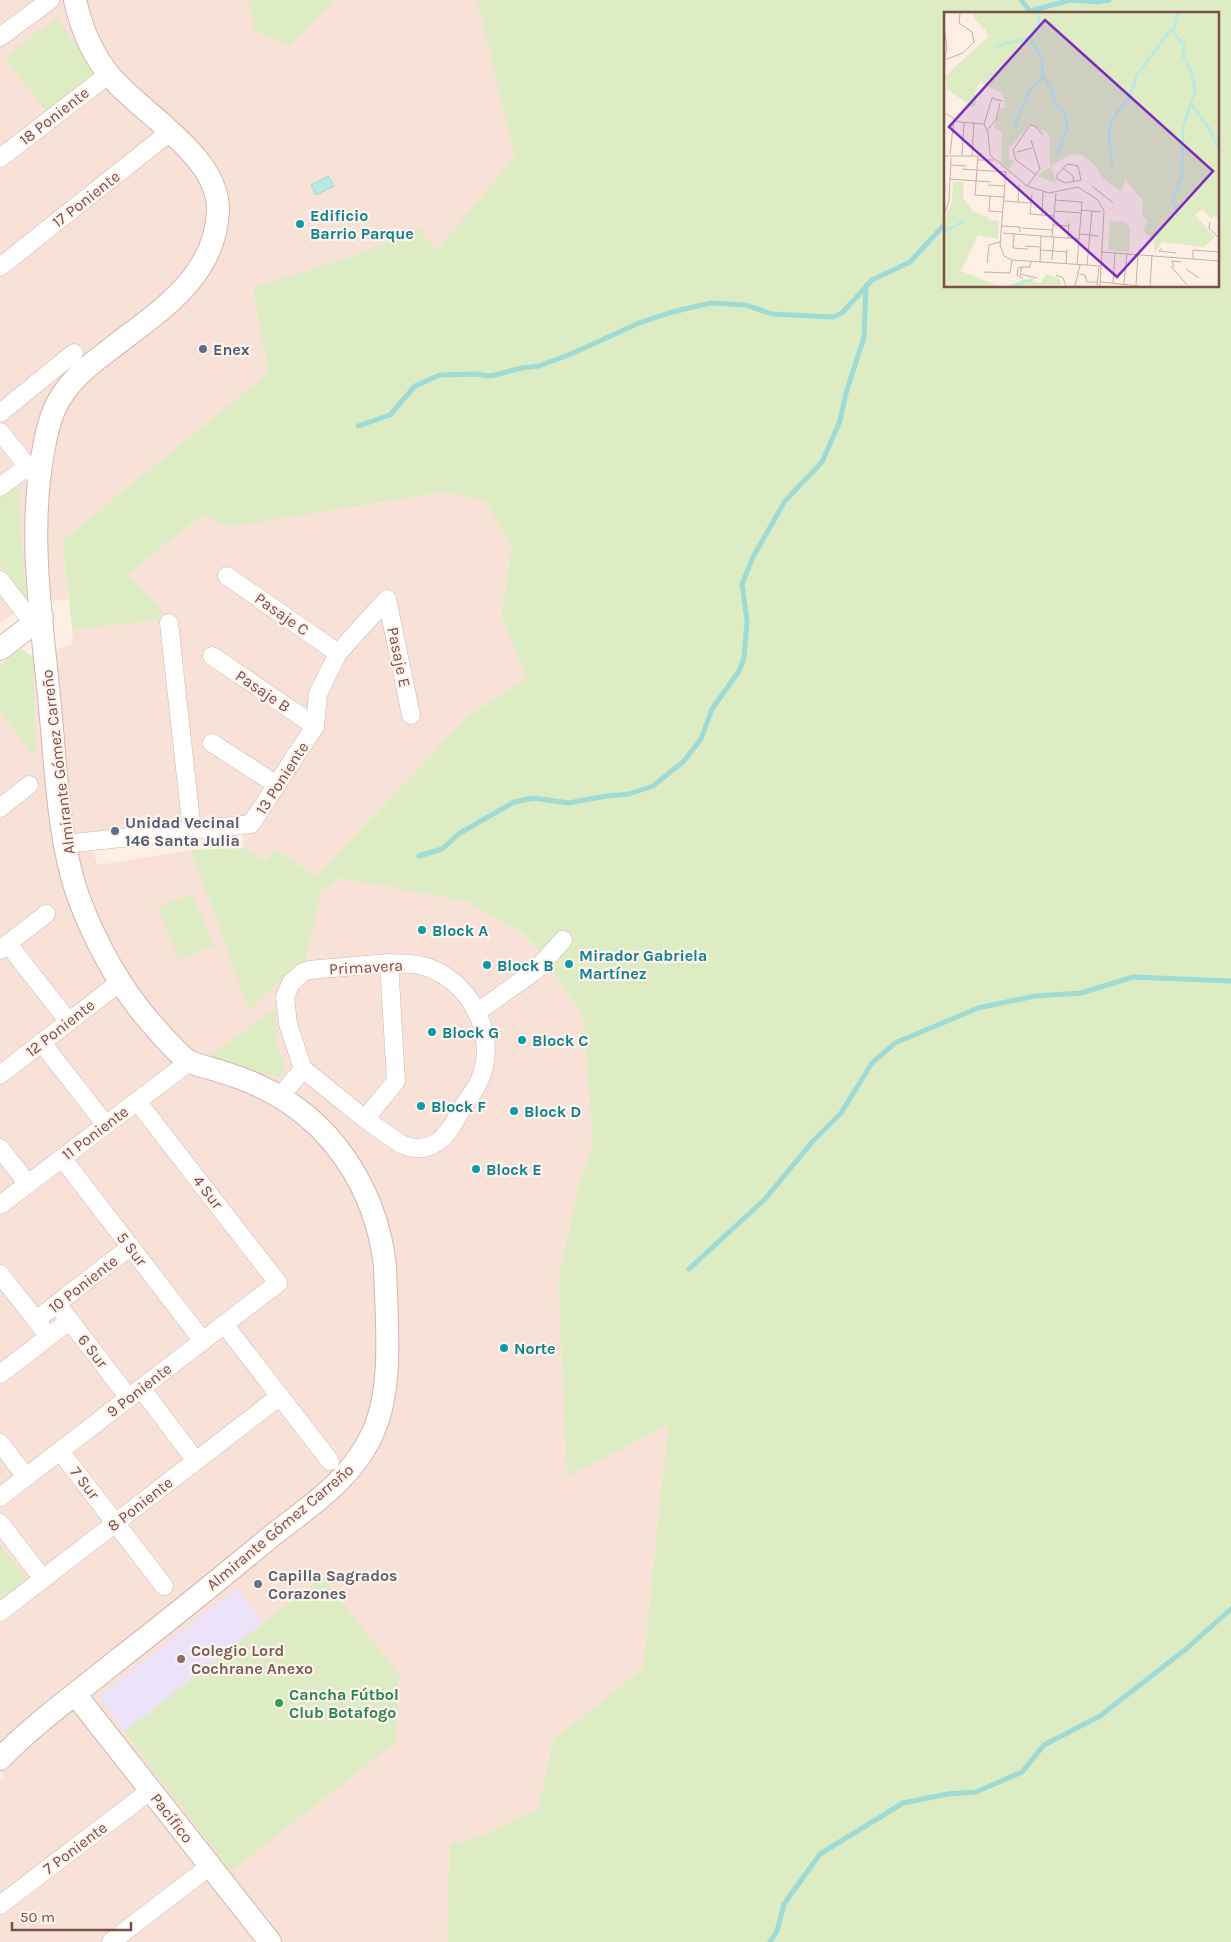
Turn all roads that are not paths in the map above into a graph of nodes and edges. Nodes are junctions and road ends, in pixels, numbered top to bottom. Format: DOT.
graph roads {
  1 [pos="50,0"];
  2 [pos="75,0"];
  3 [pos="0,37"];
  4 [pos="109,74"];
  5 [pos="171,131"];
  6 [pos="0,158"];
  7 [pos="0,267"];
  8 [pos="74,353"];
  9 [pos="0,413"];
  10 [pos="0,432"];
  11 [pos="33,472"];
  12 [pos="0,487"];
  13 [pos="227,576"];
  14 [pos="0,580"];
  15 [pos="387,599"];
  16 [pos="38,620"];
  17 [pos="169,623"];
  18 [pos="0,649"];
  19 [pos="338,653"];
  20 [pos="212,656"];
  21 [pos="412,714"];
  22 [pos="315,726"];
  23 [pos="212,743"];
  24 [pos="29,785"];
  25 [pos="277,785"];
  26 [pos="0,808"];
  27 [pos="192,832"];
  28 [pos="65,844"];
  29 [pos="46,914"];
  30 [pos="563,940"];
  31 [pos="4,947"];
  32 [pos="389,963"];
  33 [pos="120,982"];
  34 [pos="477,1012"];
  35 [pos="68,1022"];
  36 [pos="42,1043"];
  37 [pos="189,1062"];
  38 [pos="303,1069"];
  39 [pos="0,1075"];
  40 [pos="280,1097"];
  41 [pos="137,1101"];
  42 [pos="365,1119"];
  43 [pos="106,1125"];
  44 [pos="0,1148"];
  45 [pos="62,1158"];
  46 [pos="28,1184"];
  47 [pos="0,1205"];
  48 [pos="130,1247"];
  49 [pos="0,1274"];
  50 [pos="278,1283"];
  51 [pos="57,1304"];
  52 [pos="36,1320"];
  53 [pos="69,1321"];
  54 [pos="224,1324"];
  55 [pos="48,1337"];
  56 [pos="203,1340"];
  57 [pos="0,1374"];
  58 [pos="135,1393"];
  59 [pos="280,1396"];
  60 [pos="0,1443"];
  61 [pos="60,1451"];
  62 [pos="196,1461"];
  63 [pos="330,1462"];
  64 [pos="26,1477"];
  65 [pos="0,1497"];
  66 [pos="0,1523"];
  67 [pos="116,1523"];
  68 [pos="43,1579"];
  69 [pos="164,1586"];
  70 [pos="0,1612"];
  71 [pos="75,1694"];
  72 [pos="25,1734"];
  73 [pos="0,1745"];
  74 [pos="0,1760"];
  75 [pos="151,1790"];
  76 [pos="210,1866"];
  77 [pos="0,1905"];
  78 [pos="111,1942"];
  79 [pos="270,1942"];
  1 -- 3 [label="street"];
  2 -- 4 [label="street, Almirante Gómez Carreño"];
  4 -- 5 [label="street, Almirante Gómez Carreño"];
  4 -- 6 [label="street, 18 Poniente"];
  5 -- 7 [label="street, 17 Poniente"];
  5 -- 11 [label="street, Almirante Gómez Carreño"];
  8 -- 9 [label="street"];
  10 -- 11 [label="street"];
  11 -- 12 [label="street"];
  11 -- 16 [label="street, Almirante Gómez Carreño"];
  13 -- 19 [label="street, Pasaje C"];
  14 -- 16 [label="street"];
  15 -- 19 [label="street, 13 Poniente"];
  15 -- 21 [label="street, Pasaje E"];
  16 -- 18 [label="street"];
  16 -- 28 [label="street, Almirante Gómez Carreño"];
  17 -- 27 [label="street"];
  19 -- 22 [label="street, 13 Poniente"];
  20 -- 22 [label="street, Pasaje B"];
  22 -- 25 [label="street, 13 Poniente"];
  23 -- 25 [label="street"];
  24 -- 26 [label="street"];
  25 -- 27 [label="street, 13 Poniente"];
  27 -- 28 [label="street, 13 Poniente"];
  28 -- 33 [label="street, Almirante Gómez Carreño"];
  29 -- 31 [label="street"];
  30 -- 34 [label="street"];
  31 -- 35 [label="street"];
  32 -- 34 [label="street, Primavera"];
  32 -- 38 [label="street, Primavera"];
  32 -- 42 [label="street"];
  33 -- 35 [label="street, 12 Poniente"];
  33 -- 37 [label="street, Almirante Gómez Carreño"];
  34 -- 42 [label="street, Primavera"];
  35 -- 36 [label="street, 12 Poniente"];
  36 -- 39 [label="street, 12 Poniente"];
  36 -- 43 [label="street"];
  37 -- 40 [label="street, Almirante Gómez Carreño"];
  37 -- 41 [label="street, 11 Poniente"];
  38 -- 40 [label="street"];
  38 -- 42 [label="street, Primavera"];
  40 -- 71 [label="street, Almirante Gómez Carreño"];
  41 -- 43 [label="street, 11 Poniente"];
  41 -- 50 [label="street, 4 Sur"];
  43 -- 45 [label="street, 11 Poniente"];
  44 -- 46 [label="street"];
  45 -- 46 [label="street, 11 Poniente"];
  45 -- 48 [label="street, 5 Sur"];
  46 -- 47 [label="street, 11 Poniente"];
  48 -- 51 [label="street, 10 Poniente"];
  48 -- 56 [label="street, 5 Sur"];
  49 -- 52 [label="street"];
  50 -- 54 [label="street, 9 Poniente"];
  51 -- 52 [label="street, 10 Poniente"];
  51 -- 53 [label="street, 6 Sur"];
  52 -- 55 [label="street"];
  53 -- 55 [label="street, 10 Poniente"];
  53 -- 58 [label="street, 6 Sur"];
  54 -- 56 [label="street, 9 Poniente"];
  54 -- 59 [label="street"];
  55 -- 57 [label="street, 10 Poniente"];
  56 -- 58 [label="street, 9 Poniente"];
  58 -- 61 [label="street, 9 Poniente"];
  58 -- 62 [label="street, 6 Sur"];
  59 -- 62 [label="street, 8 Poniente"];
  59 -- 63 [label="street"];
  60 -- 64 [label="street"];
  61 -- 64 [label="street, 9 Poniente"];
  61 -- 67 [label="street, 7 Sur"];
  62 -- 67 [label="street, 8 Poniente"];
  64 -- 65 [label="street, 9 Poniente"];
  66 -- 68 [label="street"];
  67 -- 68 [label="street, 8 Poniente"];
  67 -- 69 [label="street, 7 Sur"];
  68 -- 70 [label="street, 8 Poniente"];
  71 -- 72 [label="street, Almirante Gómez Carreño"];
  71 -- 75 [label="street, Pacífico"];
  72 -- 73 [label="street, Almirante Gómez Carreño"];
  72 -- 74 [label="street, Almirante Gómez Carreño"];
  75 -- 76 [label="street, Pacífico"];
  75 -- 77 [label="street, 7 Poniente"];
  76 -- 78 [label="street"];
  76 -- 79 [label="street, Pacífico"];
}
